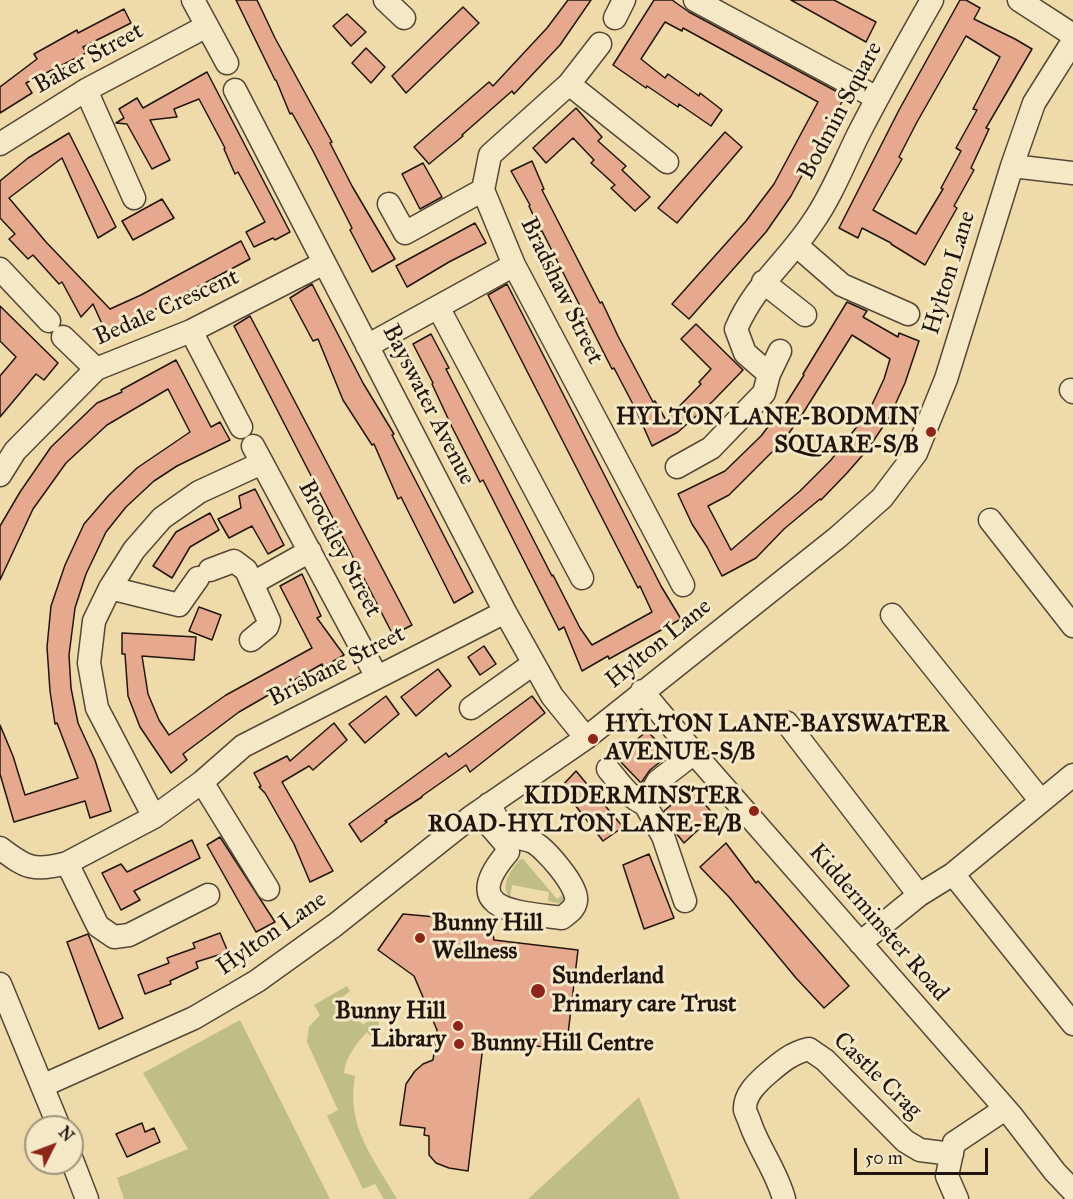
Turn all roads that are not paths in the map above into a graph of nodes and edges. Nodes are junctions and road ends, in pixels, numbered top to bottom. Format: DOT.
graph roads {
  1 [pos="193,0"];
  2 [pos="385,0"];
  3 [pos="695,0"];
  4 [pos="932,0"];
  5 [pos="1019,0"];
  6 [pos="404,18"];
  7 [pos="207,26"];
  8 [pos="1073,35"];
  9 [pos="1073,41"];
  10 [pos="600,44"];
  11 [pos="227,63"];
  12 [pos="570,84"];
  13 [pos="86,90"];
  14 [pos="235,90"];
  15 [pos="877,98"];
  16 [pos="0,144"];
  17 [pos="667,162"];
  18 [pos="1012,166"];
  19 [pos="1073,173"];
  20 [pos="483,190"];
  21 [pos="134,198"];
  22 [pos="389,204"];
  23 [pos="796,245"];
  24 [pos="324,263"];
  25 [pos="514,265"];
  26 [pos="0,269"];
  27 [pos="763,282"];
  28 [pos="438,307"];
  29 [pos="908,314"];
  30 [pos="805,315"];
  31 [pos="191,331"];
  32 [pos="367,346"];
  33 [pos="780,351"];
  34 [pos="96,369"];
  35 [pos="769,374"];
  36 [pos="252,445"];
  37 [pos="676,467"];
  38 [pos="0,475"];
  39 [pos="990,520"];
  40 [pos="310,551"];
  41 [pos="582,578"];
  42 [pos="253,583"];
  43 [pos="683,585"];
  44 [pos="110,588"];
  45 [pos="505,612"];
  46 [pos="892,615"];
  47 [pos="1073,626"];
  48 [pos="251,640"];
  49 [pos="533,664"];
  50 [pos="377,677"];
  51 [pos="642,691"];
  52 [pos="471,708"];
  53 [pos="787,723"];
  54 [pos="586,738"];
  55 [pos="694,753"];
  56 [pos="608,769"];
  57 [pos="1072,777"];
  58 [pos="202,783"];
  59 [pos="1041,801"];
  60 [pos="645,804"];
  61 [pos="484,808"];
  62 [pos="154,817"];
  63 [pos="0,848"];
  64 [pos="67,863"];
  65 [pos="953,874"];
  66 [pos="268,889"];
  67 [pos="208,895"];
  68 [pos="919,895"];
  69 [pos="685,901"];
  70 [pos="860,943"];
  71 [pos="0,984"];
  72 [pos="1073,1024"];
  73 [pos="42,1086"];
  74 [pos="1005,1109"];
  75 [pos="54,1115"];
  76 [pos="952,1154"];
  77 [pos="78,1175"];
  78 [pos="1073,1191"];
  79 [pos="87,1199"];
  80 [pos="784,1199"];
  81 [pos="957,1199"];
  1 -- 7 [label="street"];
  2 -- 6 [label="street"];
  3 -- 15 [label="street"];
  4 -- 15 [label="street, Bodmin Square"];
  5 -- 8 [label="street"];
  7 -- 11 [label="street"];
  7 -- 13 [label="street, Baker Street"];
  9 -- 18 [label="street, Hylton Lane"];
  10 -- 12 [label="street"];
  12 -- 17 [label="street"];
  12 -- 20 [label="street"];
  13 -- 16 [label="street, Baker Street"];
  13 -- 21 [label="street"];
  14 -- 24 [label="street, Bayswater Avenue"];
  15 -- 23 [label="street, Bodmin Square"];
  18 -- 19 [label="street"];
  18 -- 51 [label="street, Hylton Lane"];
  20 -- 22 [label="street"];
  20 -- 25 [label="street, Bradshaw Street"];
  23 -- 27 [label="street, Bodmin Square"];
  23 -- 29 [label="street"];
  24 -- 31 [label="street, Bedale Crescent"];
  24 -- 32 [label="street, Bayswater Avenue"];
  25 -- 28 [label="street"];
  25 -- 43 [label="street, Bradshaw Street"];
  26 -- 34 [label="street"];
  27 -- 30 [label="street"];
  27 -- 35 [label="street, Bodmin Square"];
  28 -- 32 [label="street"];
  28 -- 41 [label="street"];
  31 -- 34 [label="street, Bedale Crescent"];
  31 -- 36 [label="street, Brockley Street"];
  32 -- 45 [label="street, Bayswater Avenue"];
  33 -- 35 [label="street"];
  34 -- 38 [label="street, Bedale Crescent"];
  35 -- 37 [label="street"];
  36 -- 40 [label="street, Brockley Street"];
  36 -- 44 [label="street"];
  39 -- 47 [label="street"];
  40 -- 42 [label="street"];
  40 -- 50 [label="street, Brockley Street"];
  42 -- 44 [label="street"];
  42 -- 48 [label="street"];
  44 -- 62 [label="street"];
  45 -- 49 [label="street, Bayswater Avenue"];
  45 -- 50 [label="street, Brisbane Street"];
  46 -- 59 [label="street"];
  49 -- 52 [label="street"];
  49 -- 54 [label="street, Bayswater Avenue"];
  50 -- 58 [label="street, Brisbane Street"];
  51 -- 54 [label="street, Hylton Lane"];
  51 -- 55 [label="street, Kidderminster Road"];
  53 -- 68 [label="street"];
  54 -- 61 [label="street, Hylton Lane"];
  55 -- 60 [label="street"];
  55 -- 70 [label="street, Kidderminster Road"];
  56 -- 60 [label="street"];
  57 -- 59 [label="street"];
  58 -- 62 [label="street, Brisbane Street"];
  58 -- 66 [label="street"];
  59 -- 65 [label="street"];
  60 -- 69 [label="street"];
  61 -- 61 [label="street"];
  61 -- 73 [label="street, Hylton Lane"];
  62 -- 64 [label="street, Brisbane Street"];
  63 -- 64 [label="street, Brisbane Street"];
  64 -- 67 [label="street"];
  65 -- 68 [label="street"];
  65 -- 72 [label="street"];
  68 -- 70 [label="street"];
  70 -- 74 [label="street, Kidderminster Road"];
  71 -- 73 [label="street"];
  73 -- 75 [label="street"];
  74 -- 76 [label="street"];
  74 -- 78 [label="street, Kidderminster Road"];
  76 -- 80 [label="street, Castle Crag"];
  76 -- 81 [label="street"];
  77 -- 79 [label="street"];
}
